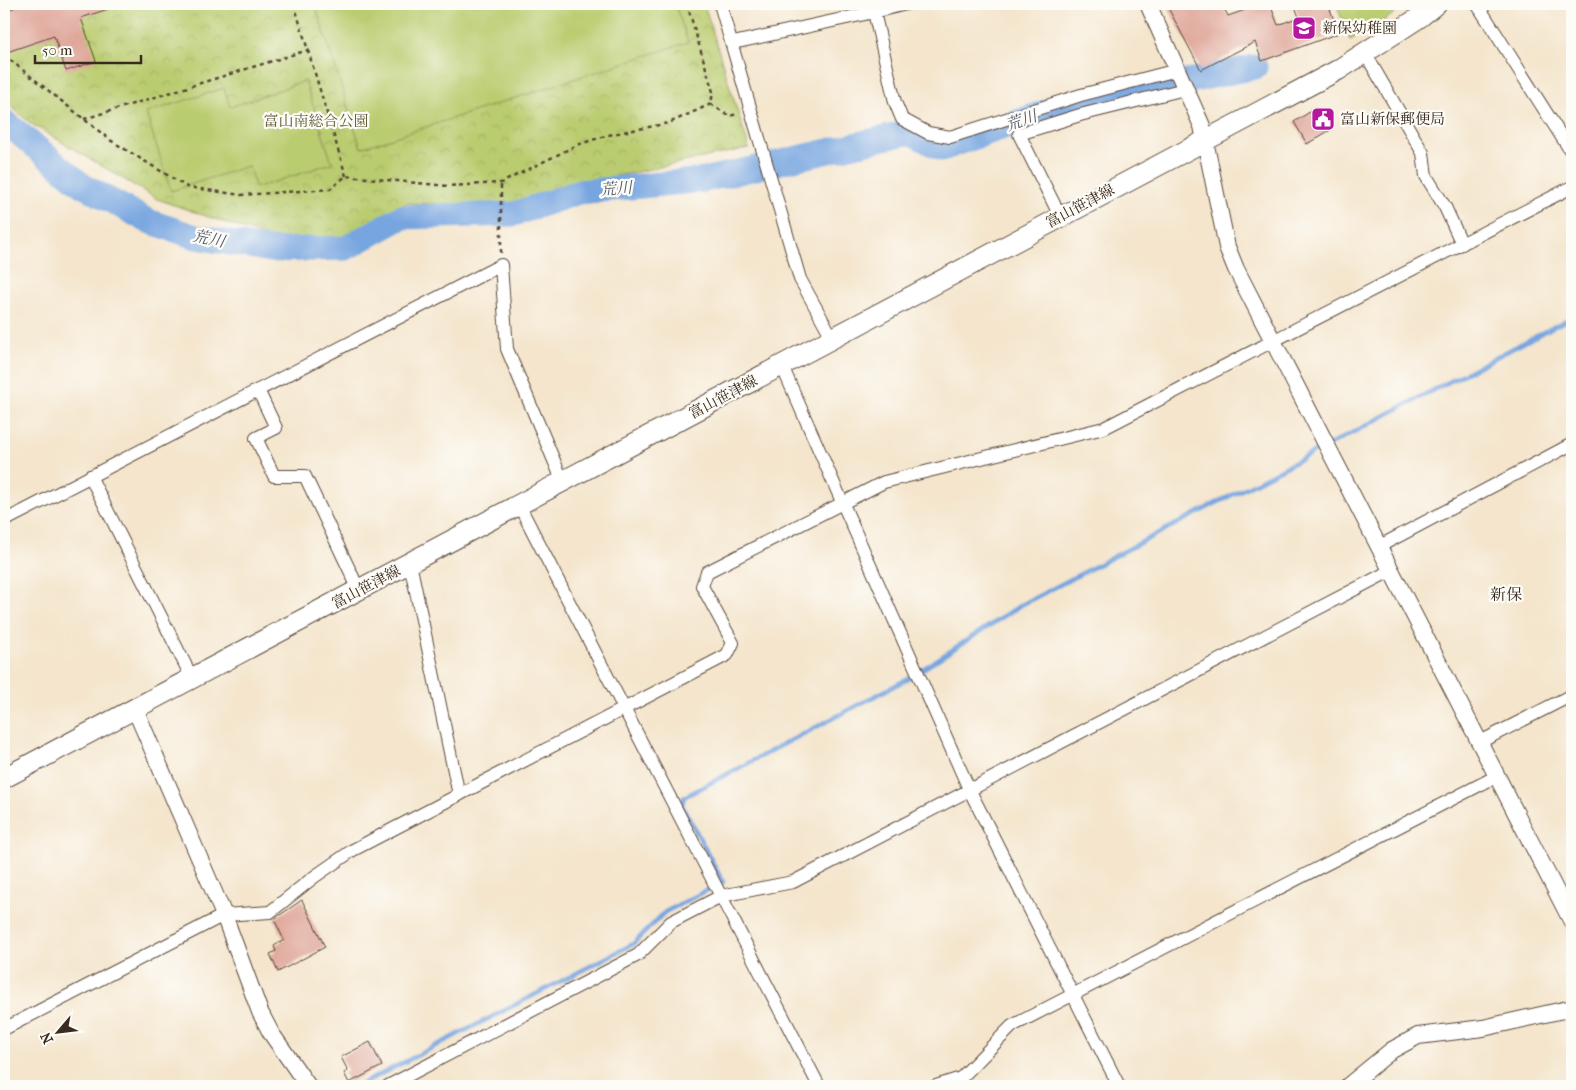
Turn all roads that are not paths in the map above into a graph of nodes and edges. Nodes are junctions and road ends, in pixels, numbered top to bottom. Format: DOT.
graph roads {
  1 [pos="720,4"];
  2 [pos="906,4"];
  3 [pos="1148,4"];
  4 [pos="1436,4"];
  5 [pos="1477,4"];
  6 [pos="874,12"];
  7 [pos="733,43"];
  8 [pos="1365,53"];
  9 [pos="1177,70"];
  10 [pos="1185,89"];
  11 [pos="1206,141"];
  12 [pos="1572,154"];
  13 [pos="1572,186"];
  14 [pos="1060,216"];
  15 [pos="1462,244"];
  16 [pos="833,339"];
  17 [pos="1272,342"];
  18 [pos="782,366"];
  19 [pos="258,390"];
  20 [pos="1572,444"];
  21 [pos="90,476"];
  22 [pos="563,482"];
  23 [pos="844,502"];
  24 [pos="519,505"];
  25 [pos="4,521"];
  26 [pos="1378,547"];
  27 [pos="410,563"];
  28 [pos="1390,571"];
  29 [pos="359,590"];
  30 [pos="192,678"];
  31 [pos="1572,695"];
  32 [pos="135,709"];
  33 [pos="626,710"];
  34 [pos="1480,742"];
  35 [pos="1497,776"];
  36 [pos="4,778"];
  37 [pos="968,789"];
  38 [pos="459,795"];
  39 [pos="718,889"];
  40 [pos="224,915"];
  41 [pos="1572,922"];
  42 [pos="1072,995"];
  43 [pos="1572,1008"];
  44 [pos="4,1029"];
  45 [pos="308,1086"];
  46 [pos="388,1086"];
  47 [pos="819,1086"];
  48 [pos="936,1086"];
  49 [pos="1120,1086"];
  50 [pos="1348,1086"];
  1 -- 7 [label="street"];
  2 -- 6 [label="street"];
  3 -- 9 [label="street"];
  4 -- 8 [label="main road, 富山笹津線"];
  5 -- 12 [label="street"];
  6 -- 7 [label="street"];
  6 -- 9 [label="street"];
  7 -- 16 [label="street"];
  8 -- 11 [label="main road, 富山笹津線"];
  8 -- 15 [label="street"];
  9 -- 10 [label="street"];
  10 -- 11 [label="street"];
  10 -- 14 [label="street"];
  11 -- 14 [label="main road, 富山笹津線"];
  11 -- 17 [label="street"];
  13 -- 15 [label="street"];
  14 -- 16 [label="main road, 富山笹津線"];
  15 -- 17 [label="street"];
  16 -- 18 [label="main road, 富山笹津線"];
  17 -- 23 [label="street"];
  17 -- 26 [label="street"];
  18 -- 22 [label="main road, 富山笹津線"];
  18 -- 23 [label="street"];
  19 -- 21 [label="street"];
  19 -- 22 [label="street"];
  19 -- 29 [label="street"];
  20 -- 26 [label="street"];
  21 -- 25 [label="street"];
  21 -- 30 [label="street"];
  22 -- 24 [label="main road, 富山笹津線"];
  23 -- 33 [label="street"];
  23 -- 37 [label="street"];
  24 -- 27 [label="main road, 富山笹津線"];
  24 -- 33 [label="street"];
  26 -- 28 [label="street"];
  27 -- 29 [label="main road, 富山笹津線"];
  27 -- 38 [label="street"];
  28 -- 34 [label="street"];
  28 -- 37 [label="street"];
  29 -- 30 [label="main road, 富山笹津線"];
  30 -- 32 [label="main road, 富山笹津線"];
  31 -- 34 [label="street"];
  32 -- 36 [label="main road, 富山笹津線"];
  32 -- 40 [label="street"];
  33 -- 38 [label="street"];
  33 -- 39 [label="street"];
  34 -- 35 [label="street"];
  35 -- 41 [label="street"];
  35 -- 42 [label="street"];
  37 -- 39 [label="street"];
  37 -- 42 [label="street"];
  38 -- 40 [label="street"];
  39 -- 46 [label="street"];
  39 -- 47 [label="street"];
  40 -- 44 [label="street"];
  40 -- 45 [label="street"];
  42 -- 48 [label="street"];
  42 -- 49 [label="street"];
  43 -- 50 [label="street"];
}
